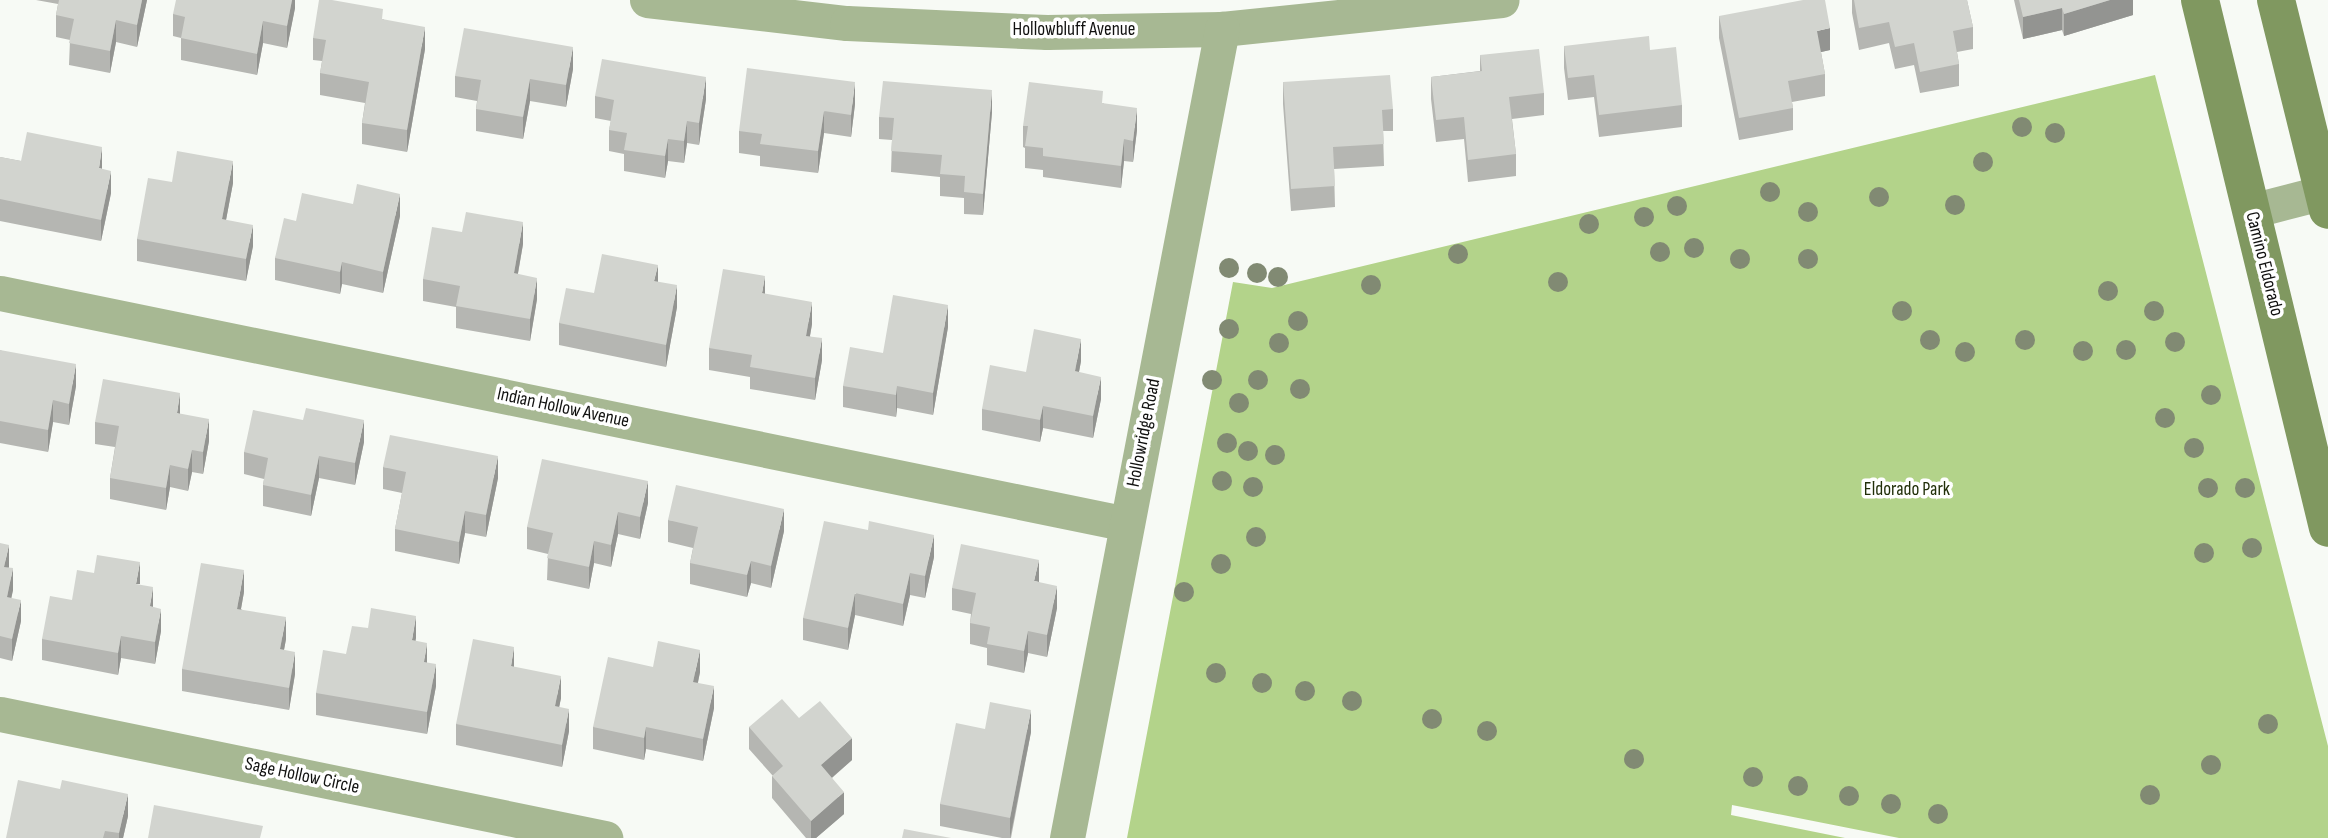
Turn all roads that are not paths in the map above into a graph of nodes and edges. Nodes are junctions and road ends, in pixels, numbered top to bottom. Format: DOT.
graph roads {
  1 [pos="647,0"];
  2 [pos="1502,0"];
  3 [pos="2200,0"];
  4 [pos="2276,0"];
  5 [pos="1222,29"];
  6 [pos="2327,198"];
  7 [pos="2251,211"];
  8 [pos="0,293"];
  9 [pos="1127,524"];
  10 [pos="2328,528"];
  11 [pos="0,714"];
  12 [pos="605,838"];
  13 [pos="1067,838"];
  1 -- 5 [label="street, Hollowbluff Avenue"];
  2 -- 5 [label="street, Hollowbluff Avenue"];
  3 -- 7 [label="main road, Camino Eldorado"];
  4 -- 6 [label="main road"];
  5 -- 9 [label="street, Hollowridge Road"];
  6 -- 7 [label="street"];
  7 -- 10 [label="main road, Camino Eldorado"];
  8 -- 9 [label="street, Indian Hollow Avenue"];
  9 -- 13 [label="street, Hollowridge Road"];
  11 -- 12 [label="street, Sage Hollow Circle"];
}
